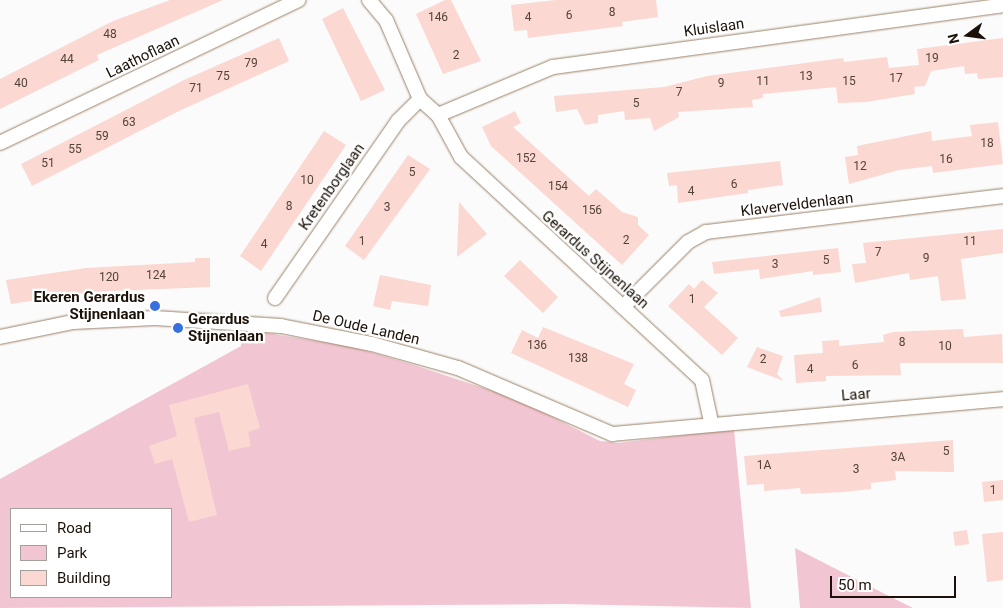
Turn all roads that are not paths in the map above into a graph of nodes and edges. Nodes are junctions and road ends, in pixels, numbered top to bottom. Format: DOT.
graph roads {
  1 [pos="299,0"];
  2 [pos="368,0"];
  3 [pos="1003,5"];
  4 [pos="420,99"];
  5 [pos="438,115"];
  6 [pos="0,144"];
  7 [pos="1003,196"];
  8 [pos="275,298"];
  9 [pos="623,307"];
  10 [pos="0,337"];
  11 [pos="1003,399"];
  12 [pos="711,422"];
  1 -- 6 [label="street, Laathoflaan"];
  2 -- 4 [label="street, Gerardus Stijnenlaan"];
  3 -- 5 [label="street, Kluislaan"];
  4 -- 5 [label="street, Gerardus Stijnenlaan"];
  4 -- 8 [label="street, Kretenborglaan"];
  5 -- 9 [label="street, Gerardus Stijnenlaan"];
  7 -- 9 [label="street, Klaverveldenlaan"];
  9 -- 12 [label="street, Gerardus Stijnenlaan"];
  10 -- 12 [label="street, De Oude Landen"];
  11 -- 12 [label="street, Laar"];
}
